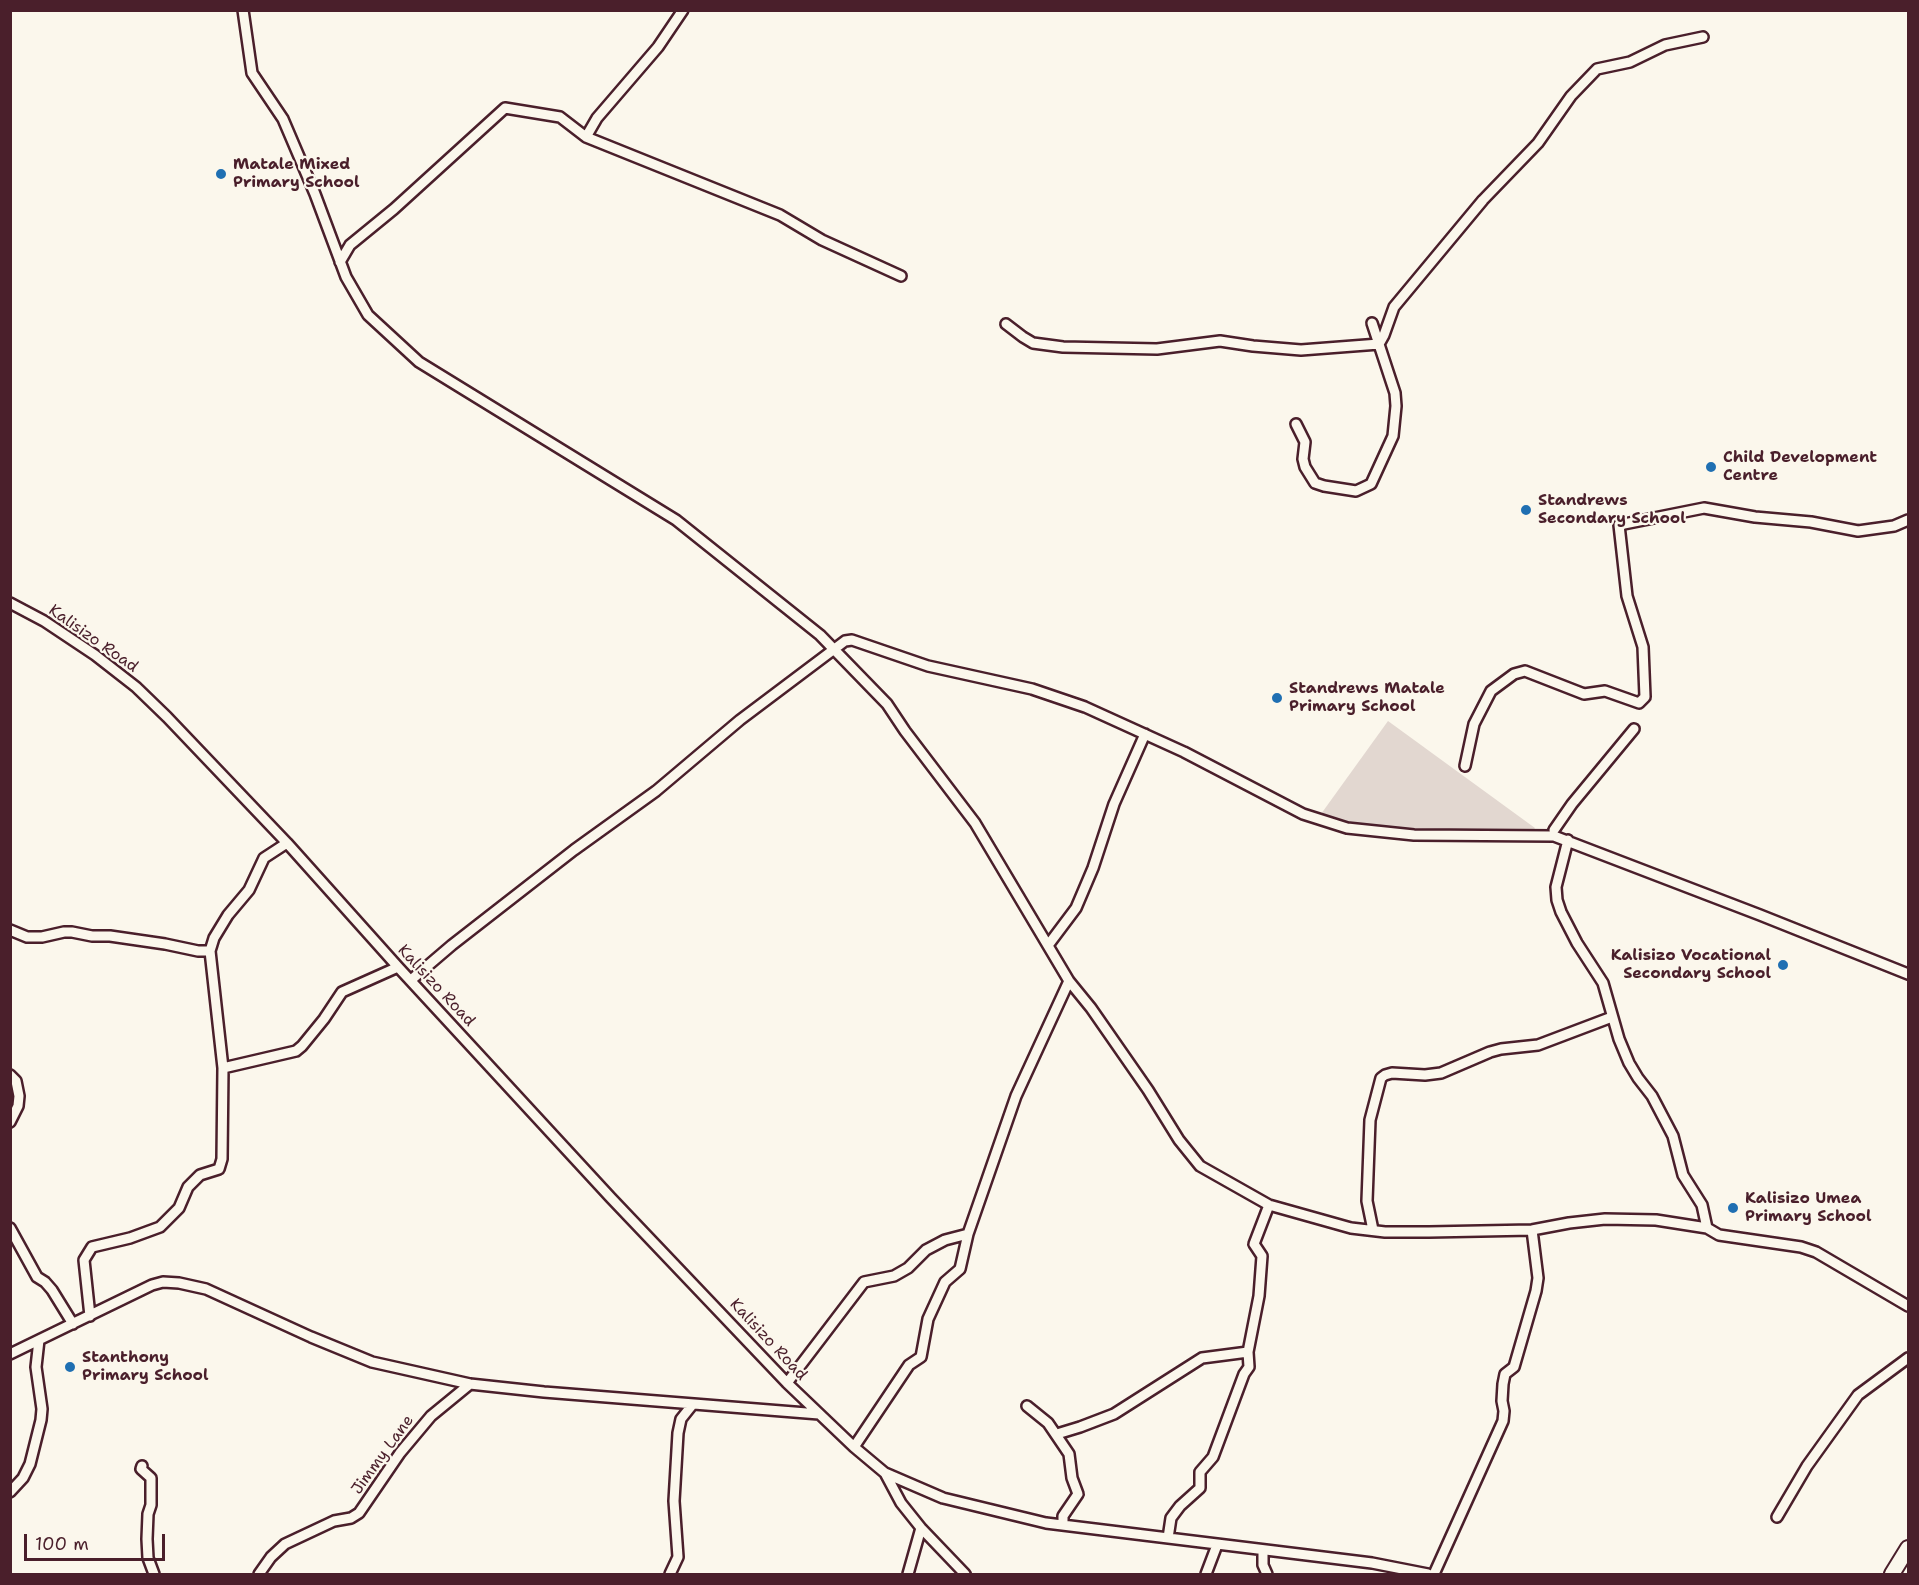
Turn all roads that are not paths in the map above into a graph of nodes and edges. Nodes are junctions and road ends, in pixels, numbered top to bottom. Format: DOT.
graph roads {
  1 [pos="243,10"];
  2 [pos="683,10"];
  3 [pos="1703,37"];
  4 [pos="586,136"];
  5 [pos="340,262"];
  6 [pos="901,276"];
  7 [pos="1372,323"];
  8 [pos="1006,324"];
  9 [pos="1379,344"];
  10 [pos="1296,424"];
  11 [pos="1908,520"];
  12 [pos="10,603"];
  13 [pos="834,649"];
  14 [pos="1634,729"];
  15 [pos="1145,734"];
  16 [pos="1465,766"];
  17 [pos="1554,830"];
  18 [pos="1568,840"];
  19 [pos="287,843"];
  20 [pos="10,930"];
  21 [pos="1049,944"];
  22 [pos="210,951"];
  23 [pos="398,967"];
  24 [pos="1908,974"];
  25 [pos="411,980"];
  26 [pos="1069,981"];
  27 [pos="1612,1017"];
  28 [pos="223,1068"];
  29 [pos="10,1075"];
  30 [pos="10,1122"];
  31 [pos="1269,1205"];
  32 [pos="10,1228"];
  33 [pos="1707,1228"];
  34 [pos="1373,1230"];
  35 [pos="1532,1230"];
  36 [pos="968,1234"];
  37 [pos="1908,1306"];
  38 [pos="90,1316"];
  39 [pos="73,1324"];
  40 [pos="39,1340"];
  41 [pos="1248,1352"];
  42 [pos="10,1354"];
  43 [pos="1908,1358"];
  44 [pos="787,1383"];
  45 [pos="470,1384"];
  46 [pos="693,1404"];
  47 [pos="1027,1406"];
  48 [pos="819,1414"];
  49 [pos="1057,1434"];
  50 [pos="854,1447"];
  51 [pos="142,1466"];
  52 [pos="885,1473"];
  53 [pos="10,1492"];
  54 [pos="1777,1517"];
  55 [pos="1063,1524"];
  56 [pos="921,1528"];
  57 [pos="1168,1538"];
  58 [pos="1217,1545"];
  59 [pos="1908,1548"];
  60 [pos="1263,1551"];
  61 [pos="154,1575"];
  62 [pos="259,1575"];
  63 [pos="670,1575"];
  64 [pos="908,1575"];
  65 [pos="965,1575"];
  66 [pos="1206,1575"];
  67 [pos="1267,1575"];
  68 [pos="1428,1575"];
  69 [pos="1434,1575"];
  70 [pos="1892,1575"];
  1 -- 5 [label="street"];
  2 -- 4 [label="street"];
  3 -- 9 [label="street"];
  4 -- 5 [label="street"];
  4 -- 6 [label="street"];
  5 -- 13 [label="street"];
  7 -- 9 [label="street"];
  8 -- 9 [label="street"];
  9 -- 10 [label="street"];
  11 -- 16 [label="street"];
  12 -- 19 [label="street, Kalisizo Road"];
  13 -- 15 [label="street"];
  13 -- 21 [label="street"];
  13 -- 25 [label="street"];
  14 -- 17 [label="street"];
  15 -- 18 [label="street"];
  15 -- 21 [label="street"];
  18 -- 24 [label="street"];
  18 -- 27 [label="street"];
  19 -- 22 [label="street"];
  19 -- 23 [label="street, Kalisizo Road"];
  20 -- 22 [label="street"];
  21 -- 26 [label="street"];
  22 -- 28 [label="street"];
  23 -- 25 [label="street, Kalisizo Road"];
  23 -- 28 [label="street"];
  25 -- 44 [label="street, Kalisizo Road"];
  26 -- 31 [label="street"];
  26 -- 36 [label="street"];
  27 -- 33 [label="street"];
  27 -- 34 [label="street"];
  28 -- 38 [label="street"];
  29 -- 30 [label="street"];
  31 -- 34 [label="street"];
  31 -- 41 [label="street"];
  32 -- 39 [label="street"];
  33 -- 35 [label="street"];
  33 -- 37 [label="street"];
  34 -- 35 [label="street"];
  35 -- 69 [label="street"];
  36 -- 44 [label="street"];
  36 -- 50 [label="street"];
  38 -- 39 [label="street"];
  38 -- 45 [label="street"];
  39 -- 40 [label="street"];
  40 -- 42 [label="street"];
  40 -- 53 [label="street"];
  41 -- 49 [label="street"];
  41 -- 57 [label="street"];
  43 -- 54 [label="street"];
  44 -- 48 [label="street, Kalisizo Road"];
  45 -- 46 [label="street"];
  45 -- 62 [label="street, Jimmy Lane"];
  46 -- 48 [label="street"];
  46 -- 63 [label="street"];
  47 -- 49 [label="street"];
  48 -- 50 [label="street, Kalisizo Road"];
  49 -- 55 [label="street"];
  50 -- 52 [label="street, Kalisizo Road"];
  51 -- 61 [label="street"];
  52 -- 55 [label="street"];
  52 -- 56 [label="street"];
  55 -- 57 [label="street"];
  56 -- 64 [label="street"];
  56 -- 65 [label="street"];
  57 -- 58 [label="street"];
  58 -- 60 [label="street"];
  58 -- 66 [label="street"];
  59 -- 70 [label="highway"];
  60 -- 67 [label="street"];
  60 -- 68 [label="street"];
}
